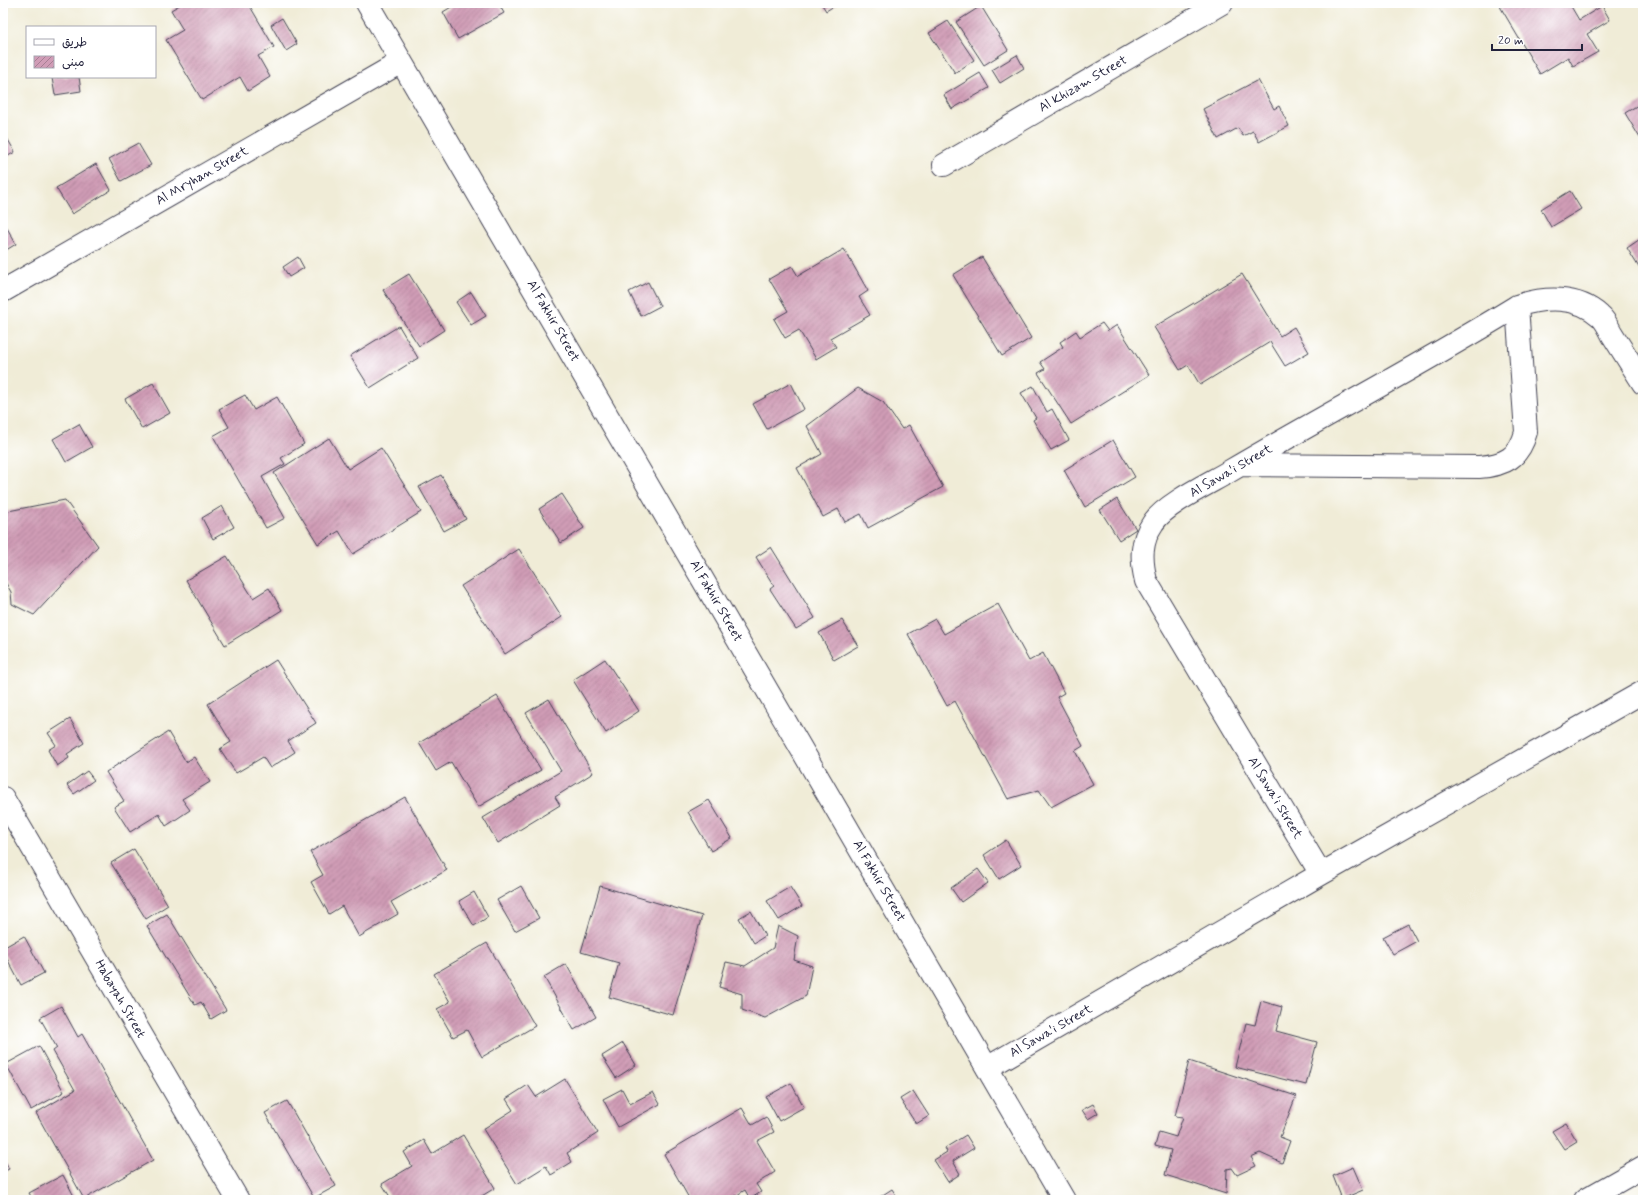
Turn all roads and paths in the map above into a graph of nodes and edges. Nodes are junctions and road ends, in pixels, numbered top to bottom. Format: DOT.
graph roads {
  1 [pos="367,3"];
  2 [pos="1222,3"];
  3 [pos="401,62"];
  4 [pos="944,165"];
  5 [pos="3,291"];
  6 [pos="1516,306"];
  7 [pos="1643,383"];
  8 [pos="1241,465"];
  9 [pos="1643,692"];
  10 [pos="3,798"];
  11 [pos="1321,874"];
  12 [pos="987,1068"];
  13 [pos="1643,1167"];
  14 [pos="238,1200"];
  15 [pos="1064,1200"];
  16 [pos="1585,1200"];
  1 -- 3 [label="street, Al Fakhir Street"];
  2 -- 4 [label="street, Al Khizam Street"];
  3 -- 5 [label="street, Al Mryhan Street"];
  3 -- 12 [label="street, Al Fakhir Street"];
  6 -- 7 [label="street, Al Sawa'i Street"];
  6 -- 8 [label="street, Al Sawa'i Street"];
  6 -- 8 [label="street"];
  8 -- 11 [label="street, Al Sawa'i Street"];
  9 -- 11 [label="street, Al Sawa'i Street"];
  10 -- 14 [label="street, Habayah Street"];
  11 -- 12 [label="street, Al Sawa'i Street"];
  12 -- 15 [label="street, Al Fakhir Street"];
  13 -- 16 [label="street"];
}
